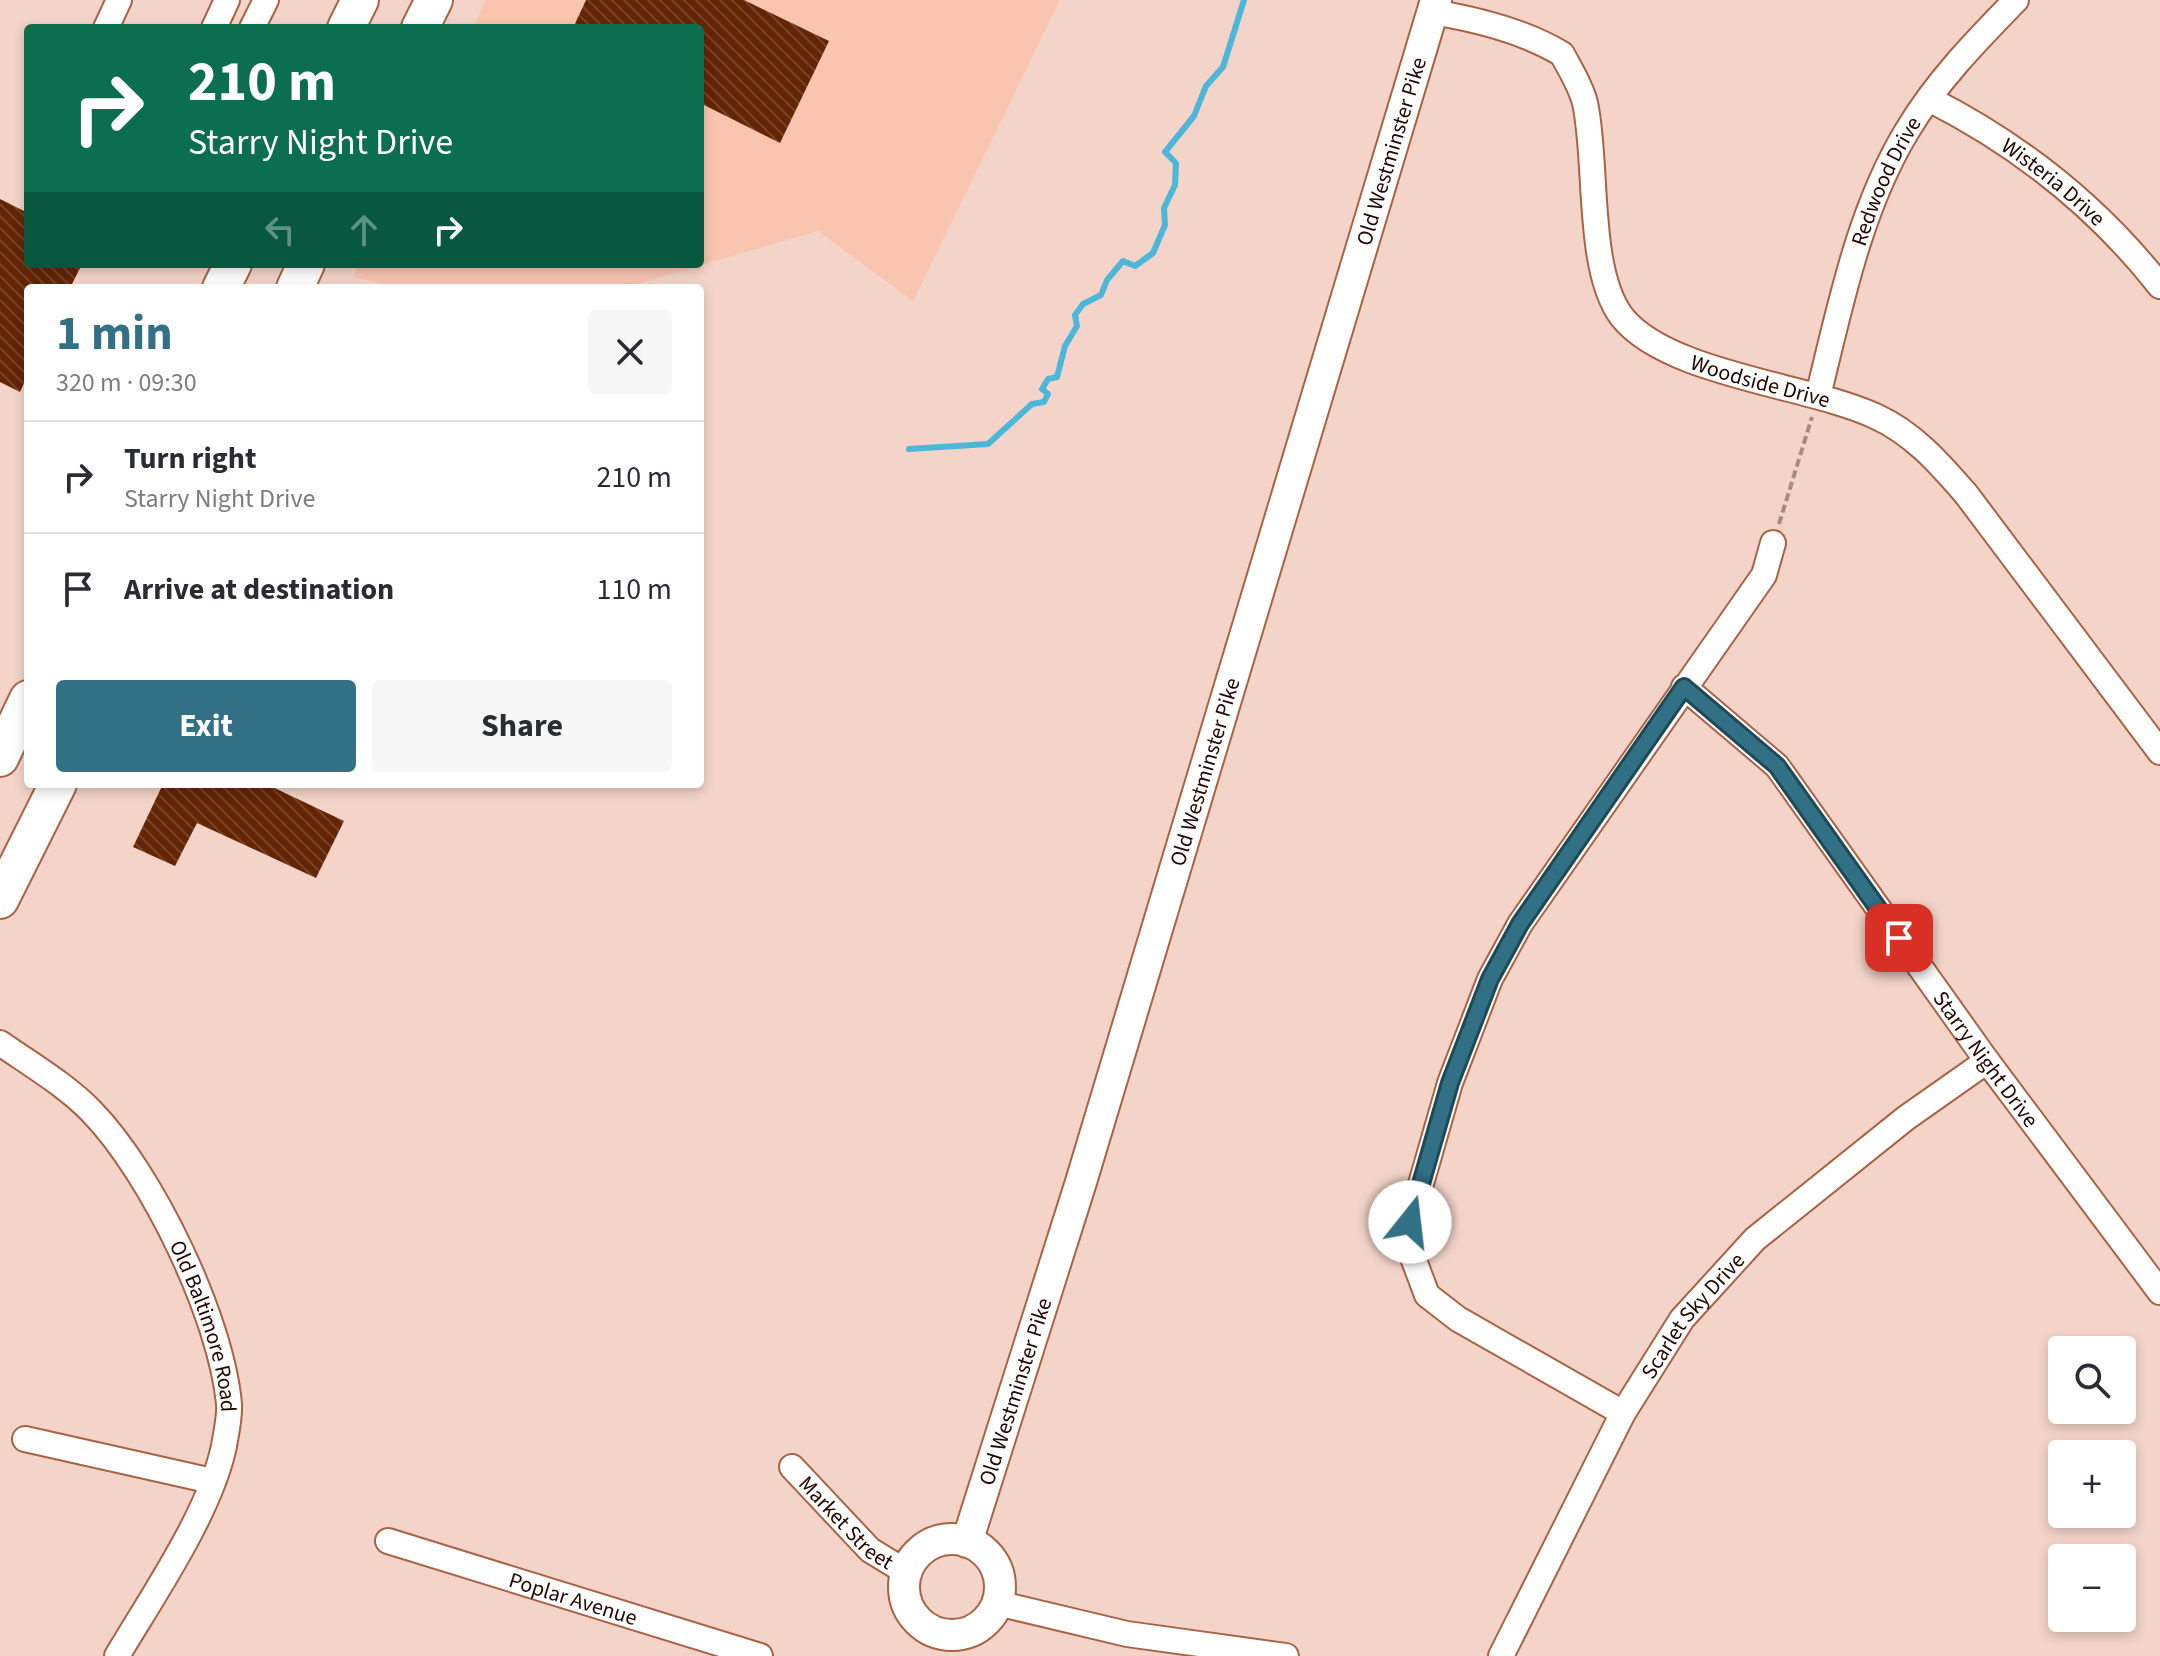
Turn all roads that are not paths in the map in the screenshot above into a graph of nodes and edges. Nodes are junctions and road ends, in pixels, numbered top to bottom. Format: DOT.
graph roads {
  1 [pos="119,0"];
  2 [pos="227,0"];
  3 [pos="266,0"];
  4 [pos="360,0"];
  5 [pos="434,0"];
  6 [pos="2016,0"];
  7 [pos="1434,6"];
  8 [pos="108,24"];
  9 [pos="216,24"];
  10 [pos="254,24"];
  11 [pos="348,24"];
  12 [pos="422,24"];
  13 [pos="1929,99"];
  14 [pos="2160,286"];
  15 [pos="1818,396"];
  16 [pos="1773,543"];
  17 [pos="1684,687"];
  18 [pos="24,707"];
  19 [pos="2160,752"];
  20 [pos="0,758"];
  21 [pos="56,788"];
  22 [pos="0,900"];
  23 [pos="0,1043"];
  24 [pos="1987,1061"];
  25 [pos="2160,1292"];
  26 [pos="1623,1413"];
  27 [pos="25,1439"];
  28 [pos="792,1467"];
  29 [pos="212,1481"];
  30 [pos="388,1541"];
  31 [pos="967,1542"];
  32 [pos="906,1572"];
  33 [pos="997,1603"];
  34 [pos="935,1645"];
  35 [pos="1127,1645"];
  36 [pos="117,1656"];
  37 [pos="760,1656"];
  38 [pos="1286,1656"];
  39 [pos="1501,1656"];
  1 -- 8 [label="street"];
  2 -- 9 [label="street"];
  3 -- 10 [label="street"];
  4 -- 11 [label="highway"];
  5 -- 12 [label="highway"];
  6 -- 13 [label="street, Redwood Drive"];
  7 -- 15 [label="street, Woodside Drive"];
  7 -- 31 [label="main road, Old Westminster Pike"];
  13 -- 14 [label="street, Wisteria Drive"];
  13 -- 15 [label="street, Redwood Drive"];
  15 -- 19 [label="street, Woodside Drive"];
  16 -- 17 [label="street"];
  17 -- 24 [label="street, Starry Night Drive"];
  17 -- 26 [label="street"];
  18 -- 20 [label="highway"];
  21 -- 22 [label="highway"];
  23 -- 29 [label="street, Old Baltimore Road"];
  24 -- 25 [label="street, Starry Night Drive"];
  24 -- 26 [label="street, Scarlet Sky Drive"];
  26 -- 39 [label="street, Scarlet Sky Drive"];
  27 -- 29 [label="street"];
  28 -- 32 [label="street, Market Street"];
  29 -- 36 [label="street, Old Baltimore Road"];
  30 -- 37 [label="street, Poplar Avenue"];
  31 -- 32 [label="main road"];
  31 -- 33 [label="main road"];
  32 -- 34 [label="main road"];
  33 -- 34 [label="main road"];
  33 -- 35 [label="street"];
  35 -- 38 [label="street"];
}
